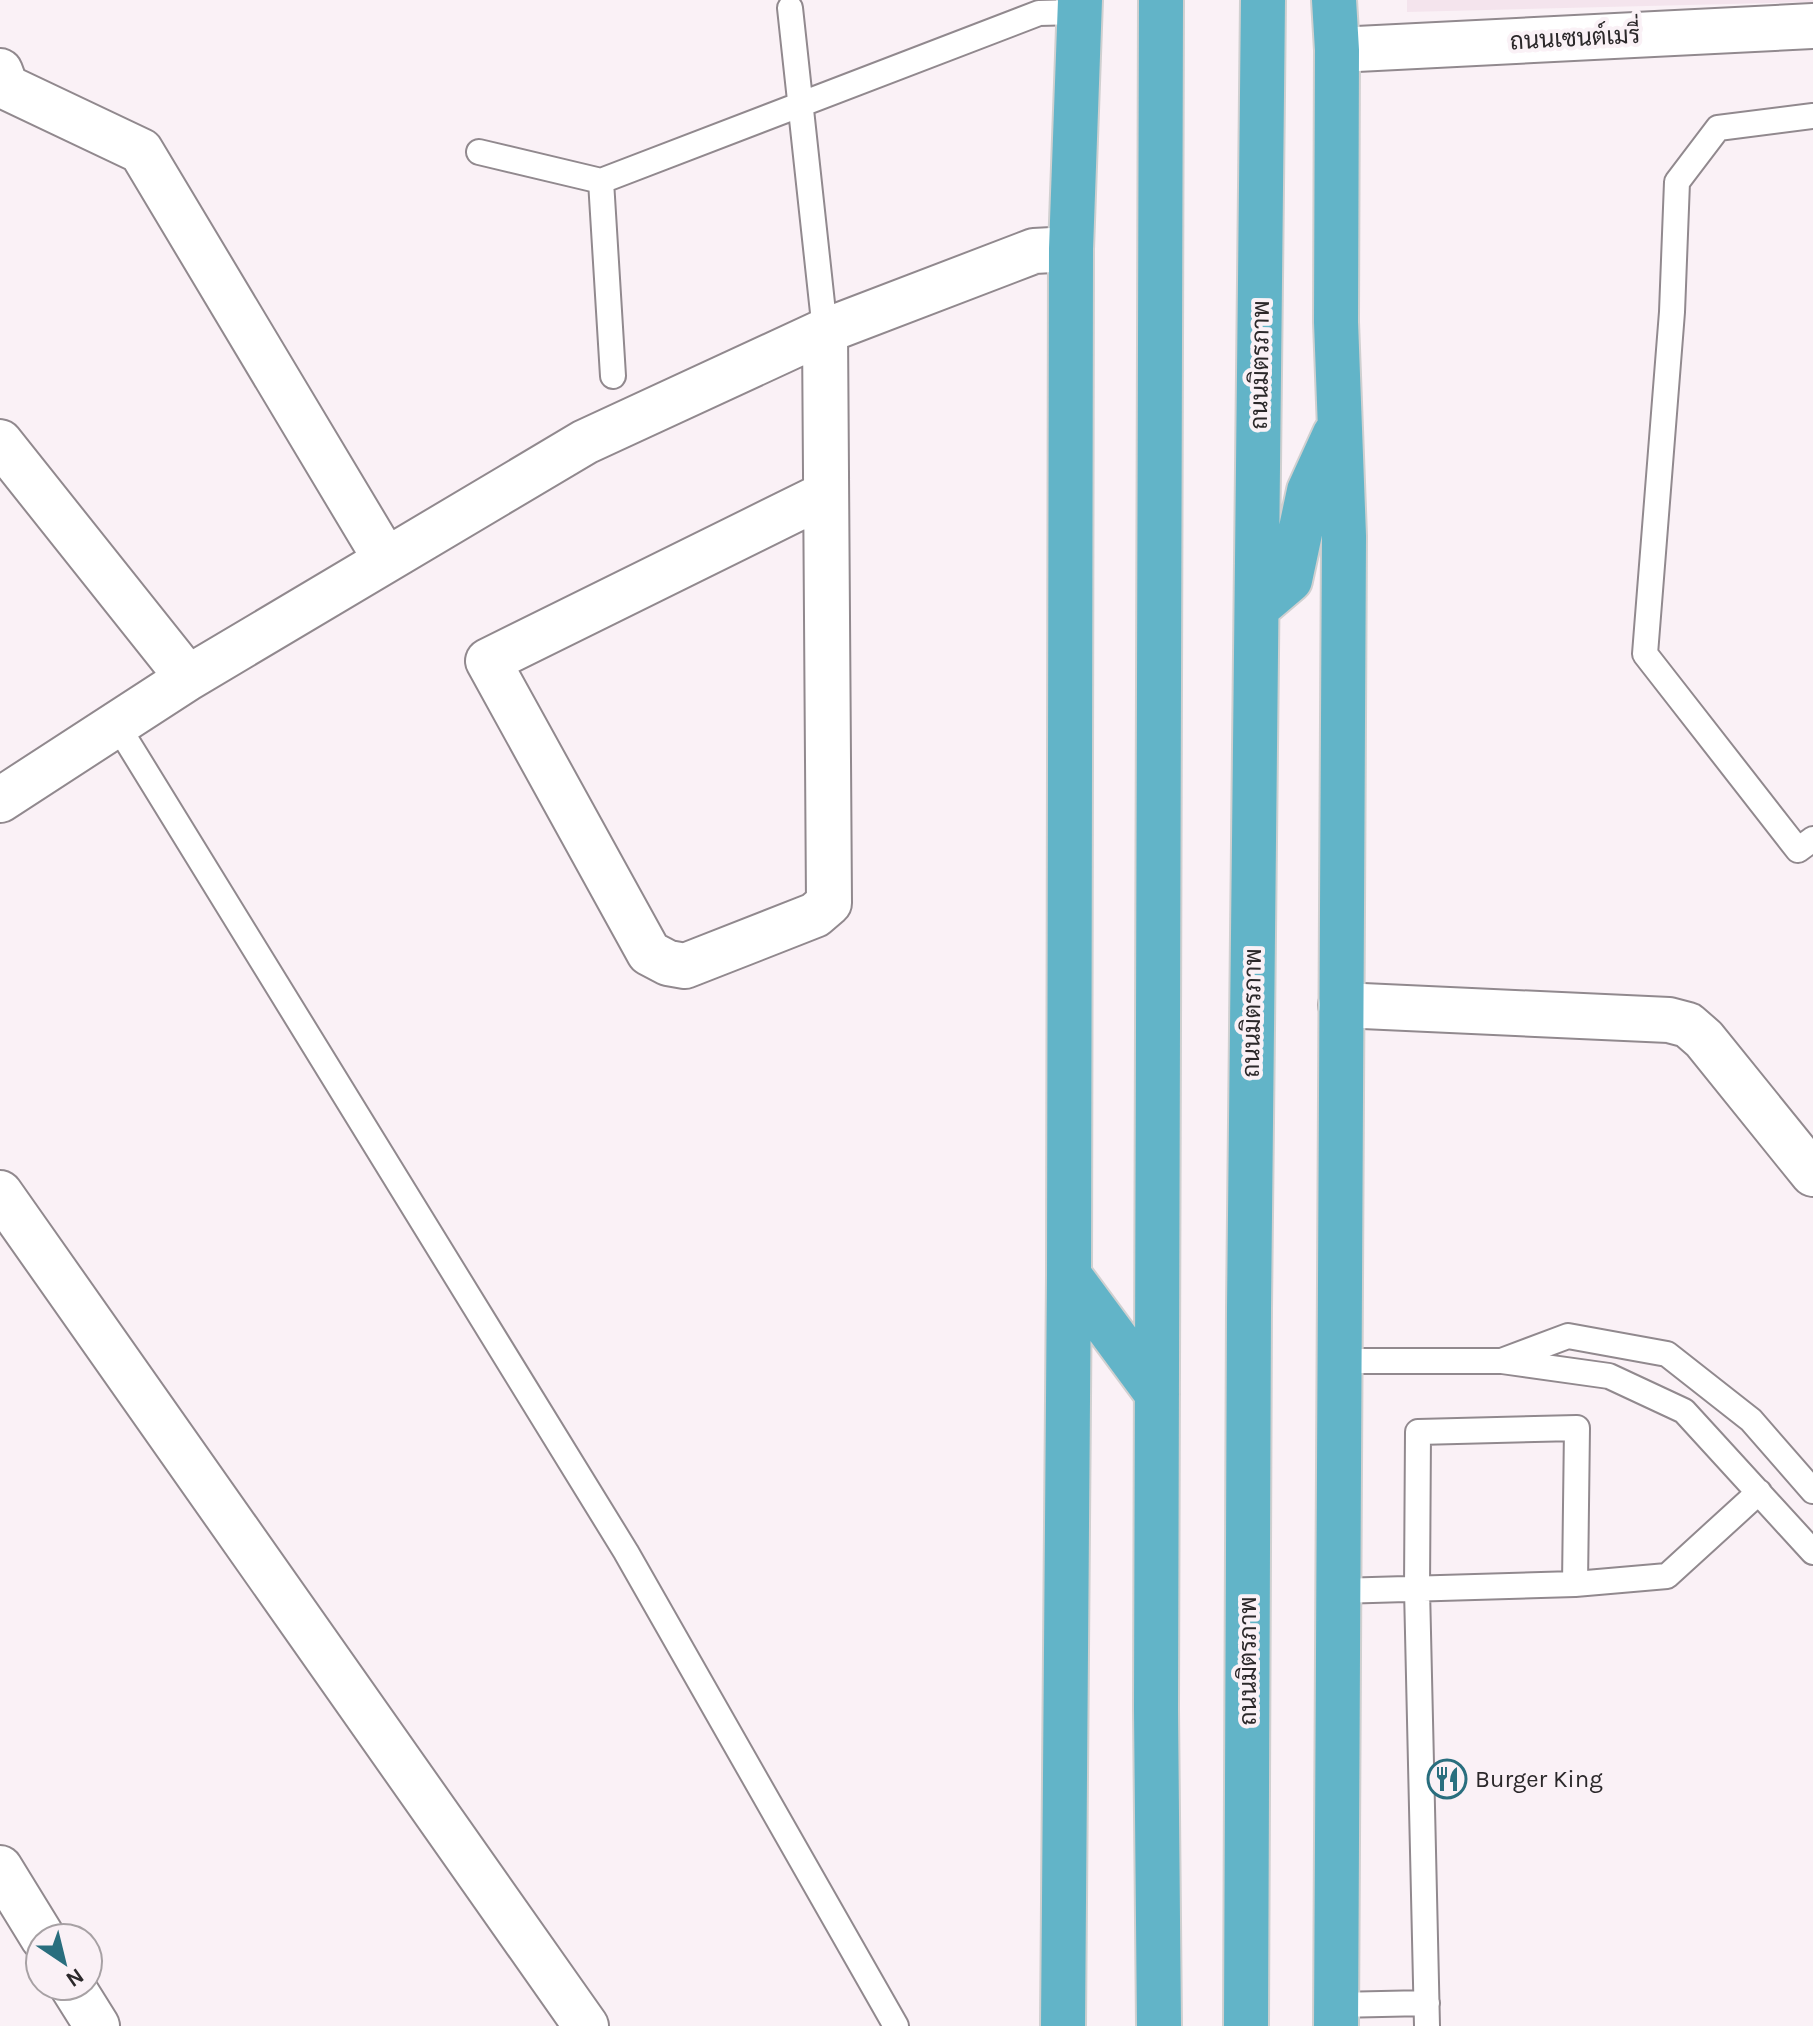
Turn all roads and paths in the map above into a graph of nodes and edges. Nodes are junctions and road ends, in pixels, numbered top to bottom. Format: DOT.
graph roads {
  1 [pos="1161,0"];
  2 [pos="1263,0"];
  3 [pos="1334,0"];
  4 [pos="1079,6"];
  5 [pos="790,8"];
  6 [pos="1813,26"];
  7 [pos="1337,50"];
  8 [pos="0,71"];
  9 [pos="802,105"];
  10 [pos="1813,116"];
  11 [pos="479,152"];
  12 [pos="601,181"];
  13 [pos="1071,249"];
  14 [pos="825,331"];
  15 [pos="613,376"];
  16 [pos="1339,424"];
  17 [pos="0,442"];
  18 [pos="826,494"];
  19 [pos="386,560"];
  20 [pos="1257,608"];
  21 [pos="188,678"];
  22 [pos="117,725"];
  23 [pos="0,800"];
  24 [pos="1808,852"];
  25 [pos="1341,1005"];
  26 [pos="1813,1174"];
  27 [pos="0,1193"];
  28 [pos="1069,1275"];
  29 [pos="1339,1361"];
  30 [pos="1502,1361"];
  31 [pos="1157,1394"];
  32 [pos="1813,1491"];
  33 [pos="1759,1492"];
  34 [pos="1813,1552"];
  35 [pos="1575,1584"];
  36 [pos="1417,1589"];
  37 [pos="1338,1591"];
  38 [pos="0,1868"];
  39 [pos="33,1922"];
  40 [pos="82,2002"];
  41 [pos="1427,2014"];
  42 [pos="1336,2016"];
  43 [pos="97,2026"];
  44 [pos="586,2026"];
  45 [pos="896,2026"];
  46 [pos="1063,2026"];
  47 [pos="1159,2026"];
  48 [pos="1246,2026"];
  1 -- 31 [label="highway"];
  2 -- 20 [label="highway, ถนนมิตรภาพ"];
  3 -- 7 [label="highway"];
  4 -- 9 [label="lane"];
  4 -- 13 [label="highway"];
  5 -- 9 [label="lane"];
  6 -- 7 [label="street, ถนนเซนต์เมรี่"];
  7 -- 16 [label="highway"];
  8 -- 19 [label="street"];
  9 -- 12 [label="lane"];
  9 -- 14 [label="lane"];
  10 -- 24 [label="lane"];
  11 -- 12 [label="lane"];
  12 -- 15 [label="lane"];
  13 -- 14 [label="street"];
  13 -- 28 [label="highway"];
  14 -- 18 [label="street"];
  14 -- 19 [label="street"];
  16 -- 20 [label="highway"];
  16 -- 25 [label="highway"];
  17 -- 21 [label="street"];
  18 -- 18 [label="street"];
  19 -- 21 [label="street"];
  20 -- 48 [label="highway, ถนนมิตรภาพ"];
  21 -- 22 [label="street"];
  22 -- 23 [label="street"];
  22 -- 45 [label="lane"];
  25 -- 26 [label="street"];
  25 -- 29 [label="highway"];
  27 -- 44 [label="street"];
  28 -- 31 [label="highway"];
  28 -- 46 [label="highway"];
  29 -- 30 [label="lane"];
  29 -- 37 [label="highway"];
  30 -- 32 [label="lane"];
  30 -- 33 [label="lane"];
  31 -- 47 [label="highway"];
  33 -- 34 [label="lane"];
  33 -- 35 [label="lane"];
  35 -- 36 [label="lane"];
  35 -- 36 [label="lane"];
  36 -- 37 [label="lane"];
  36 -- 41 [label="lane"];
  37 -- 42 [label="highway"];
  38 -- 39 [label="street"];
  40 -- 43 [label="street"];
  41 -- 42 [label="lane"];
}
